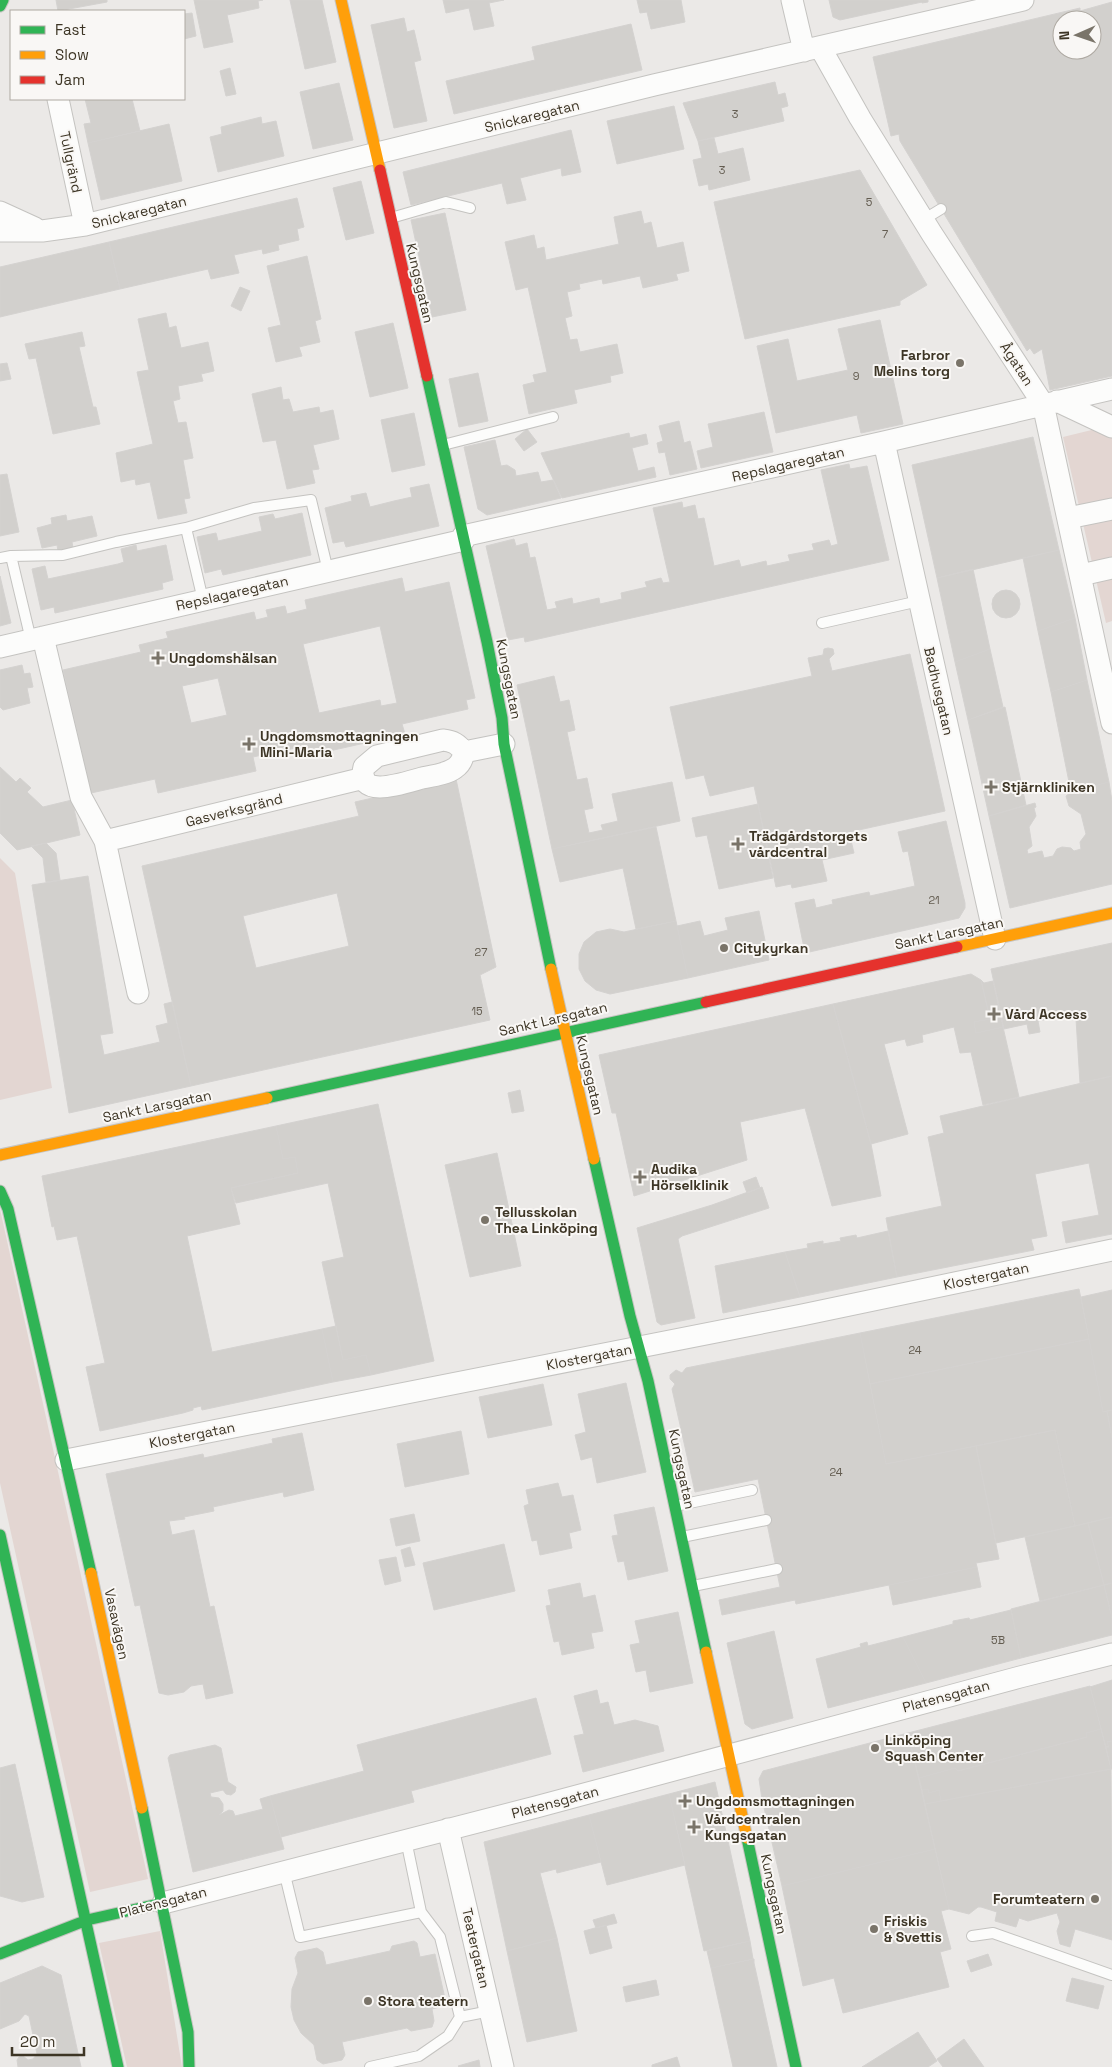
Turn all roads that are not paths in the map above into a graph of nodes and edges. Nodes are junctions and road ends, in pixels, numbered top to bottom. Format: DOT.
graph roads {
  1 [pos="3,0"];
  2 [pos="341,0"];
  3 [pos="792,0"];
  4 [pos="1023,0"];
  5 [pos="0,6"];
  6 [pos="812,49"];
  7 [pos="58,100"];
  8 [pos="376,154"];
  9 [pos="470,208"];
  10 [pos="941,209"];
  11 [pos="0,212"];
  12 [pos="390,218"];
  13 [pos="923,220"];
  14 [pos="85,225"];
  15 [pos="0,231"];
  16 [pos="42,231"];
  17 [pos="1112,389"];
  18 [pos="1050,403"];
  19 [pos="553,417"];
  20 [pos="1112,427"];
  21 [pos="884,442"];
  22 [pos="442,445"];
  23 [pos="1112,509"];
  24 [pos="1068,518"];
  25 [pos="186,528"];
  26 [pos="464,538"];
  27 [pos="11,556"];
  28 [pos="0,558"];
  29 [pos="1112,568"];
  30 [pos="328,571"];
  31 [pos="1081,575"];
  32 [pos="203,600"];
  33 [pos="918,601"];
  34 [pos="822,623"];
  35 [pos="37,639"];
  36 [pos="0,647"];
  37 [pos="1112,723"];
  38 [pos="504,744"];
  39 [pos="464,752"];
  40 [pos="364,778"];
  41 [pos="105,841"];
  42 [pos="1112,913"];
  43 [pos="995,939"];
  44 [pos="138,993"];
  45 [pos="565,1032"];
  46 [pos="0,1154"];
  47 [pos="0,1191"];
  48 [pos="1112,1250"];
  49 [pos="638,1347"];
  50 [pos="66,1460"];
  51 [pos="752,1490"];
  52 [pos="674,1506"];
  53 [pos="766,1520"];
  54 [pos="0,1535"];
  55 [pos="681,1537"];
  56 [pos="777,1569"];
  57 [pos="692,1586"];
  58 [pos="1112,1654"];
  59 [pos="729,1756"];
  60 [pos="448,1829"];
  61 [pos="406,1840"];
  62 [pos="284,1871"];
  63 [pos="163,1903"];
  64 [pos="421,1912"];
  65 [pos="86,1920"];
  66 [pos="972,1936"];
  67 [pos="0,1954"];
  68 [pos="1112,1974"];
  69 [pos="490,2011"];
  70 [pos="460,2017"];
  71 [pos="118,2067"];
  72 [pos="188,2067"];
  73 [pos="370,2067"];
  74 [pos="503,2067"];
  75 [pos="796,2067"];
  1 -- 5 [label="main road"];
  2 -- 8 [label="main road, Kungsgatan"];
  3 -- 6 [label="street, Ågatan"];
  4 -- 6 [label="street, Snickaregatan"];
  6 -- 8 [label="street, Snickaregatan"];
  6 -- 13 [label="street, Ågatan"];
  7 -- 14 [label="street, Tullgränd"];
  8 -- 12 [label="main road, Kungsgatan"];
  8 -- 14 [label="street, Snickaregatan"];
  9 -- 12 [label="lane"];
  10 -- 13 [label="lane"];
  11 -- 16 [label="street"];
  12 -- 22 [label="main road, Kungsgatan"];
  13 -- 18 [label="street, Ågatan"];
  14 -- 16 [label="street, Snickaregatan"];
  15 -- 16 [label="street, Snickaregatan"];
  17 -- 18 [label="street, Repslagaregatan"];
  18 -- 20 [label="street"];
  18 -- 21 [label="street, Repslagaregatan"];
  18 -- 24 [label="street, Ågatan"];
  19 -- 22 [label="lane"];
  21 -- 26 [label="street, Repslagaregatan"];
  21 -- 33 [label="street, Badhusgatan"];
  22 -- 26 [label="main road, Kungsgatan"];
  23 -- 24 [label="street"];
  24 -- 31 [label="street, Ågatan"];
  25 -- 27 [label="lane"];
  25 -- 30 [label="lane"];
  25 -- 32 [label="lane"];
  26 -- 30 [label="street, Repslagaregatan"];
  26 -- 38 [label="main road, Kungsgatan"];
  27 -- 28 [label="lane"];
  27 -- 35 [label="lane"];
  29 -- 31 [label="street"];
  30 -- 32 [label="street, Repslagaregatan"];
  31 -- 37 [label="street, Ågatan"];
  32 -- 35 [label="street, Repslagaregatan"];
  33 -- 34 [label="lane"];
  33 -- 43 [label="street, Badhusgatan"];
  35 -- 36 [label="street, Repslagaregatan"];
  35 -- 41 [label="street"];
  38 -- 39 [label="street"];
  38 -- 45 [label="main road, Kungsgatan"];
  39 -- 40 [label="street"];
  39 -- 40 [label="street"];
  40 -- 41 [label="street, Gasverksgränd"];
  41 -- 44 [label="street"];
  42 -- 43 [label="main road, Sankt Larsgatan"];
  43 -- 45 [label="main road, Sankt Larsgatan"];
  45 -- 46 [label="main road, Sankt Larsgatan"];
  45 -- 49 [label="main road, Kungsgatan"];
  47 -- 50 [label="main road, Vasavägen"];
  48 -- 49 [label="street, Klostergatan"];
  49 -- 50 [label="street, Klostergatan"];
  49 -- 52 [label="main road, Kungsgatan"];
  50 -- 63 [label="main road, Vasavägen"];
  51 -- 52 [label="lane"];
  52 -- 55 [label="main road, Kungsgatan"];
  53 -- 55 [label="lane"];
  54 -- 65 [label="main road"];
  55 -- 57 [label="main road, Kungsgatan"];
  56 -- 57 [label="lane"];
  57 -- 59 [label="main road, Kungsgatan"];
  58 -- 59 [label="street, Platensgatan"];
  59 -- 60 [label="street, Platensgatan"];
  59 -- 75 [label="main road, Kungsgatan"];
  60 -- 61 [label="street, Platensgatan"];
  60 -- 69 [label="street, Teatergatan"];
  61 -- 62 [label="street, Platensgatan"];
  61 -- 64 [label="lane"];
  62 -- 63 [label="street, Platensgatan"];
  62 -- 64 [label="lane"];
  63 -- 65 [label="main road, Platensgatan"];
  63 -- 72 [label="main road, Vasavägen"];
  64 -- 70 [label="lane"];
  65 -- 67 [label="main road, Platensgatan"];
  65 -- 71 [label="main road"];
  66 -- 68 [label="lane"];
  69 -- 70 [label="lane"];
  69 -- 74 [label="street, Teatergatan"];
  70 -- 73 [label="lane"];
}
